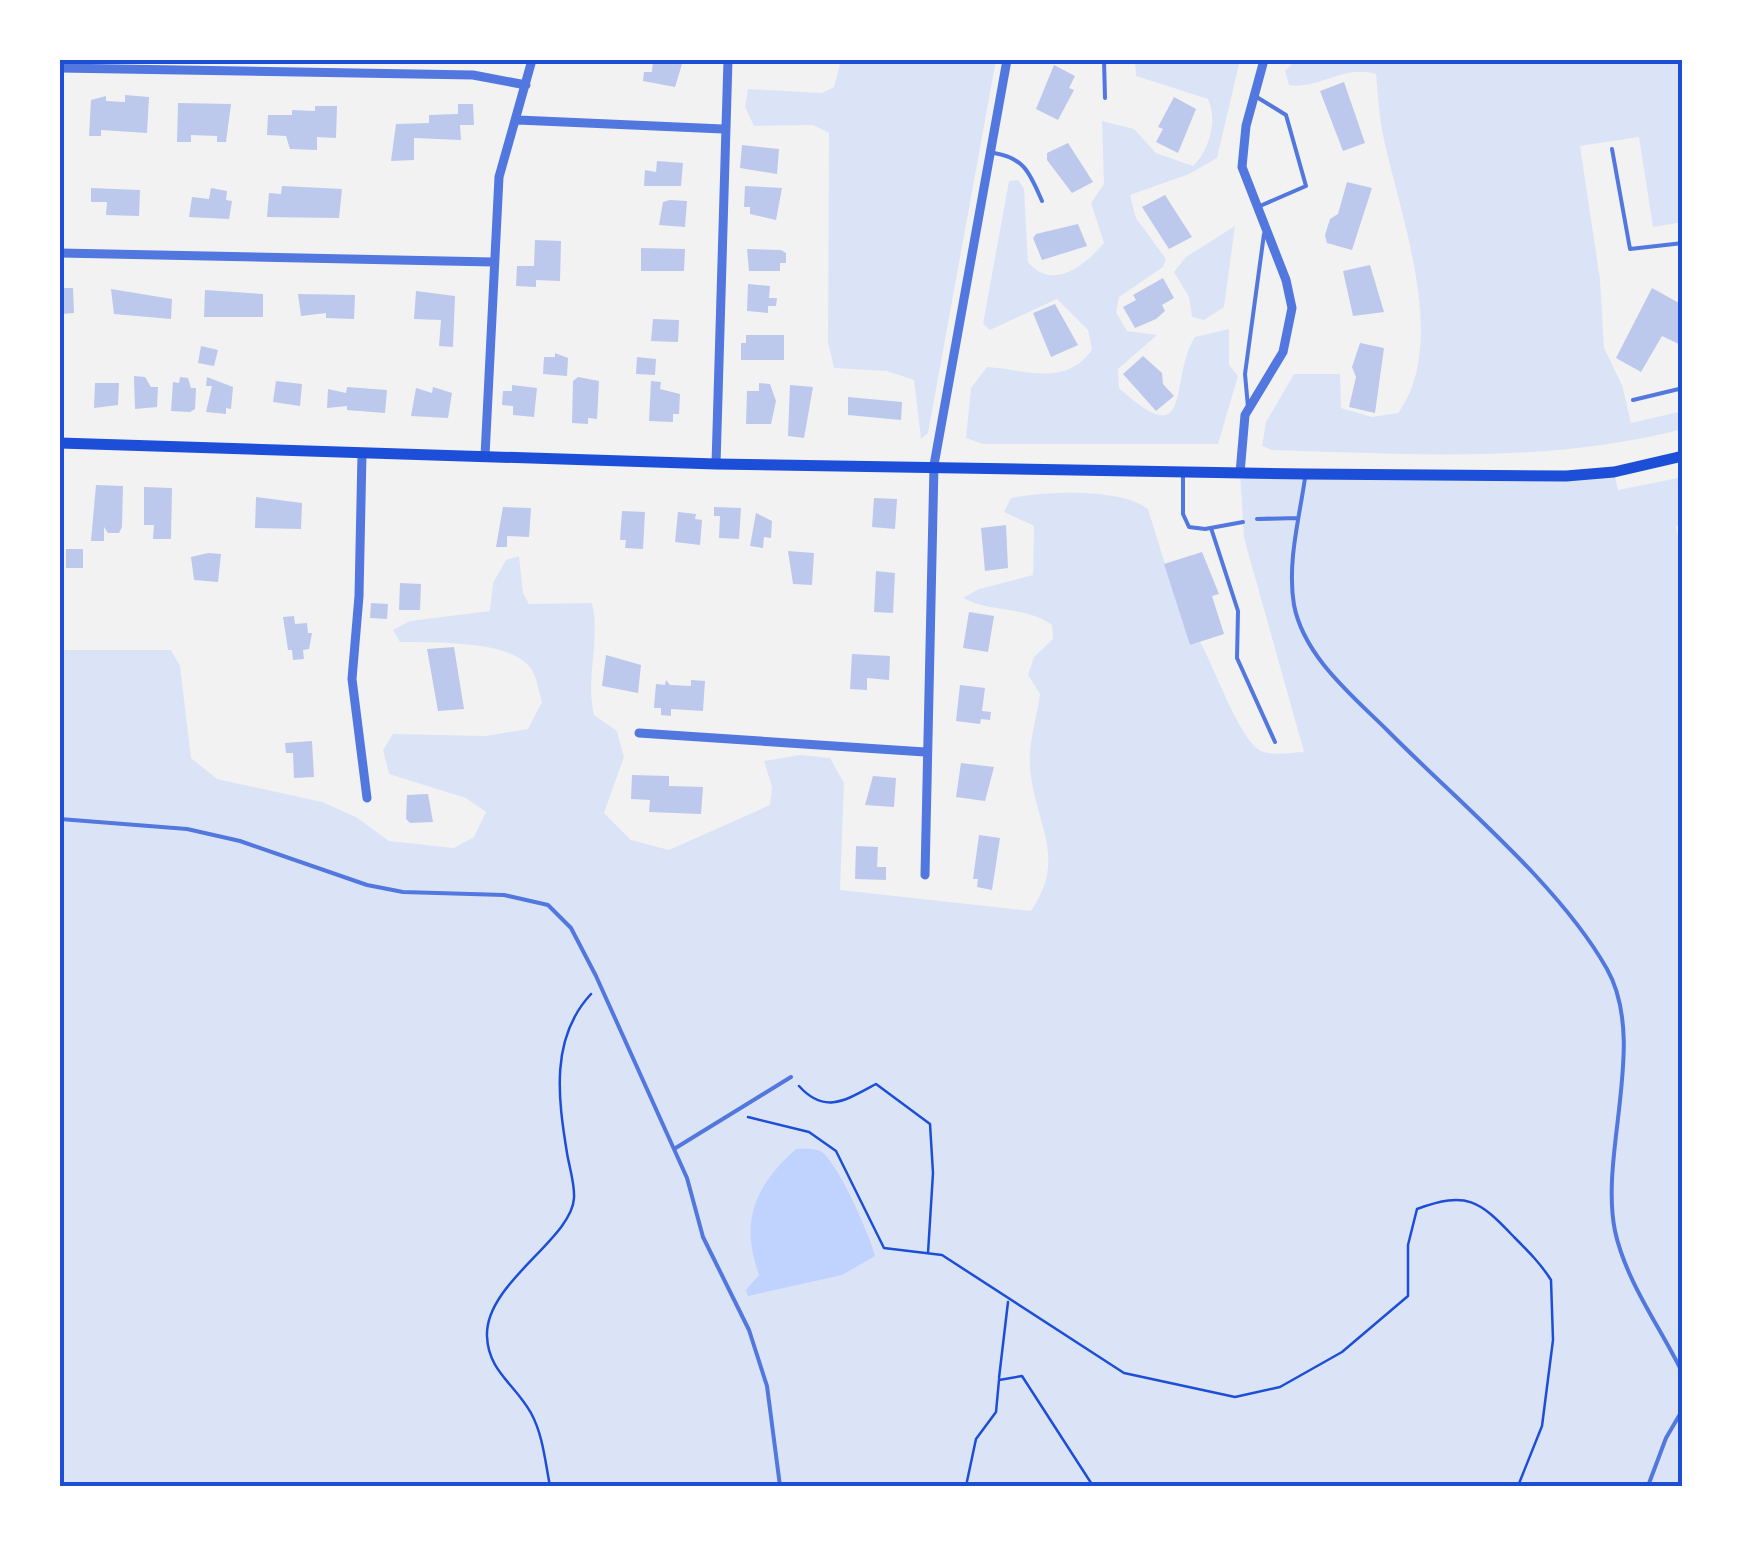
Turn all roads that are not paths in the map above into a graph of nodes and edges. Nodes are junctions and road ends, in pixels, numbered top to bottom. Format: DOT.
graph roads {
  1 [pos="532,60"];
  2 [pos="728,60"];
  3 [pos="1006,60"];
  4 [pos="1104,60"];
  5 [pos="1264,60"];
  6 [pos="60,68"];
  7 [pos="526,84"];
  8 [pos="1255,96"];
  9 [pos="1106,98"];
  10 [pos="518,120"];
  11 [pos="723,129"];
  12 [pos="1612,149"];
  13 [pos="990,152"];
  14 [pos="1042,202"];
  15 [pos="1255,208"];
  16 [pos="1264,229"];
  17 [pos="1683,243"];
  18 [pos="60,253"];
  19 [pos="493,262"];
  20 [pos="1683,388"];
  21 [pos="1633,400"];
  22 [pos="1248,407"];
  23 [pos="60,443"];
  24 [pos="362,454"];
  25 [pos="485,456"];
  26 [pos="1683,456"];
  27 [pos="716,464"];
  28 [pos="934,465"];
  29 [pos="1183,471"];
  30 [pos="1240,473"];
  31 [pos="1306,474"];
  32 [pos="1299,518"];
  33 [pos="1257,519"];
  34 [pos="1243,522"];
  35 [pos="1211,528"];
  36 [pos="639,733"];
  37 [pos="1275,742"];
  38 [pos="925,752"];
  39 [pos="368,798"];
  40 [pos="60,820"];
  41 [pos="925,875"];
  42 [pos="791,1077"];
  43 [pos="674,1149"];
  44 [pos="1683,1374"];
  45 [pos="1683,1409"];
  46 [pos="780,1486"];
  47 [pos="1648,1486"];
  1 -- 7 [label="street"];
  2 -- 11 [label="street"];
  3 -- 13 [label="street"];
  4 -- 9 [label="lane"];
  5 -- 8 [label="street"];
  6 -- 7 [label="street"];
  7 -- 10 [label="street"];
  8 -- 15 [label="street"];
  8 -- 15 [label="lane"];
  10 -- 11 [label="street"];
  10 -- 19 [label="street"];
  11 -- 27 [label="street"];
  12 -- 17 [label="lane"];
  13 -- 14 [label="lane"];
  13 -- 28 [label="street"];
  15 -- 16 [label="street"];
  16 -- 22 [label="lane"];
  16 -- 22 [label="street"];
  18 -- 19 [label="street"];
  19 -- 25 [label="street"];
  20 -- 21 [label="lane"];
  22 -- 30 [label="street"];
  23 -- 24 [label="main road"];
  24 -- 25 [label="main road"];
  24 -- 39 [label="street"];
  25 -- 27 [label="main road"];
  26 -- 31 [label="main road"];
  27 -- 28 [label="main road"];
  28 -- 29 [label="main road"];
  28 -- 38 [label="street"];
  29 -- 30 [label="main road"];
  29 -- 35 [label="lane"];
  30 -- 31 [label="main road"];
  31 -- 32 [label="lane"];
  32 -- 33 [label="lane"];
  32 -- 44 [label="lane"];
  34 -- 35 [label="lane"];
  35 -- 37 [label="lane"];
  36 -- 38 [label="street"];
  38 -- 41 [label="street"];
  40 -- 43 [label="lane"];
  42 -- 43 [label="lane"];
  43 -- 46 [label="lane"];
  45 -- 47 [label="lane"];
}
